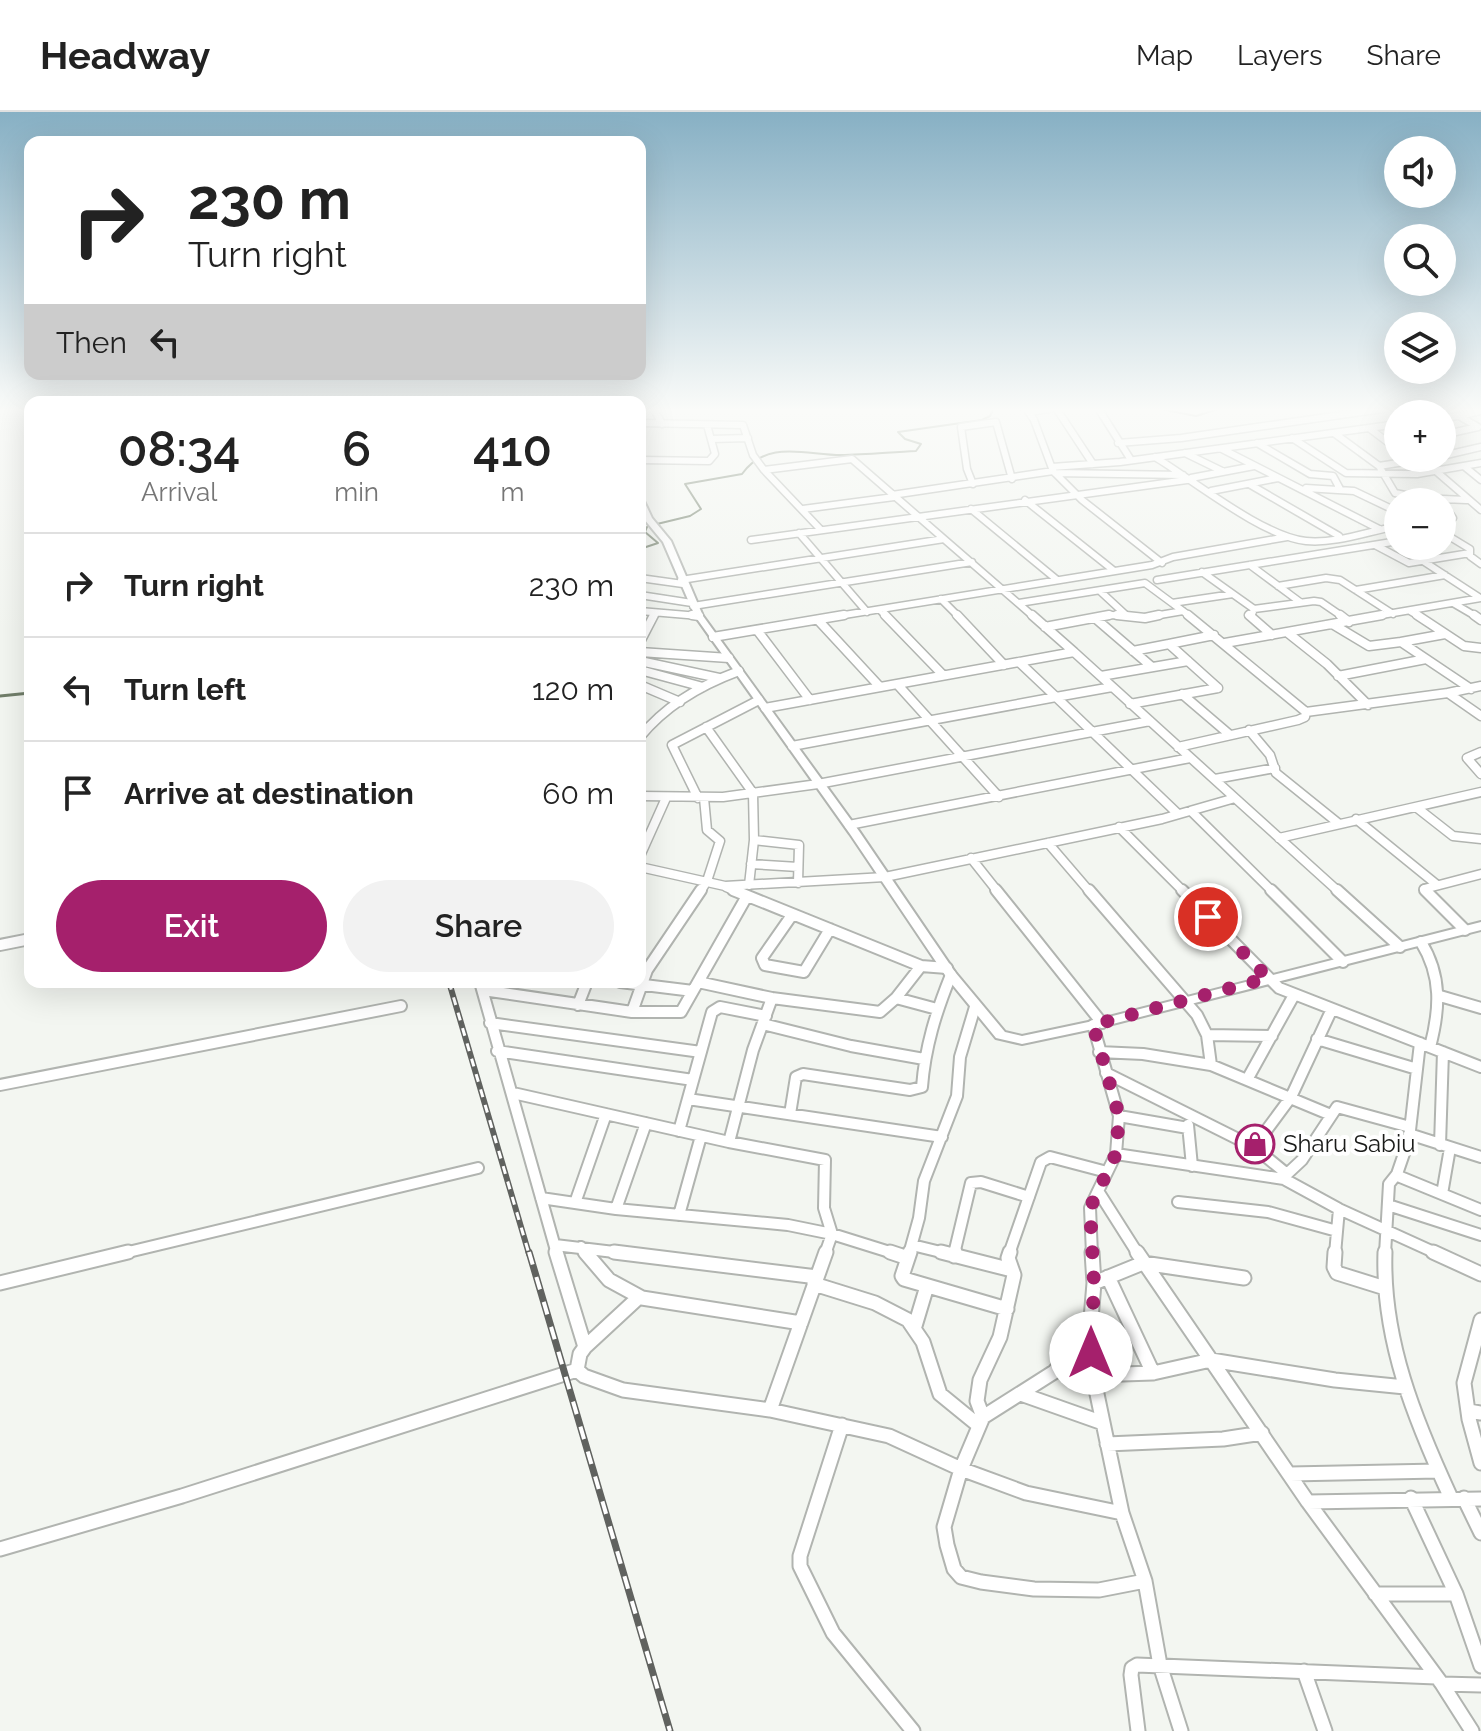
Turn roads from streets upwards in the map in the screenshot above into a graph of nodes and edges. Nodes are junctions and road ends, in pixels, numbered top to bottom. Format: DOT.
graph roads {
  1 [pos="778,484"];
  2 [pos="878,484"];
  3 [pos="973,484"];
  4 [pos="976,484"];
  5 [pos="1065,484"];
  6 [pos="1146,484"];
  7 [pos="1200,484"];
  8 [pos="1249,484"];
  9 [pos="1290,484"];
  10 [pos="1337,484"];
  11 [pos="1449,484"];
  12 [pos="1299,488"];
  13 [pos="1340,489"];
  14 [pos="1211,491"];
  15 [pos="1075,494"];
  16 [pos="893,496"];
  17 [pos="1025,500"];
  18 [pos="1456,500"];
  19 [pos="1466,500"];
  20 [pos="1384,505"];
  21 [pos="803,509"];
  22 [pos="971,509"];
  23 [pos="1481,510"];
  24 [pos="646,515"];
  25 [pos="918,517"];
  26 [pos="1384,528"];
  27 [pos="1379,529"];
  28 [pos="821,530"];
  29 [pos="799,533"];
  30 [pos="1339,536"];
  31 [pos="1287,537"];
  32 [pos="944,539"];
  33 [pos="751,540"];
  34 [pos="1312,541"];
  35 [pos="1456,541"];
  36 [pos="1384,543"];
  37 [pos="1375,545"];
  38 [pos="1330,552"];
  39 [pos="1470,553"];
  40 [pos="819,557"];
  41 [pos="1423,561"];
  42 [pos="972,562"];
  43 [pos="1162,563"];
  44 [pos="1481,564"];
  45 [pos="1250,565"];
  46 [pos="1113,570"];
  47 [pos="1202,572"];
  48 [pos="1445,575"];
  49 [pos="646,579"];
  50 [pos="1056,579"];
  51 [pos="1157,580"];
  52 [pos="682,582"];
  53 [pos="843,584"];
  54 [pos="1278,586"];
  55 [pos="1003,589"];
  56 [pos="1356,590"];
  57 [pos="1100,591"];
  58 [pos="1233,594"];
  59 [pos="646,597"];
  60 [pos="1481,598"];
  61 [pos="941,599"];
  62 [pos="1300,602"];
  63 [pos="1019,603"];
  64 [pos="1172,603"];
  65 [pos="1453,603"];
  66 [pos="695,609"];
  67 [pos="1254,609"];
  68 [pos="880,610"];
  69 [pos="1183,611"];
  70 [pos="1410,611"];
  71 [pos="646,612"];
  72 [pos="867,612"];
  73 [pos="655,613"];
  74 [pos="1393,614"];
  75 [pos="1127,616"];
  76 [pos="1095,618"];
  77 [pos="818,620"];
  78 [pos="1481,620"];
  79 [pos="1349,622"];
  80 [pos="1334,625"];
  81 [pos="1045,627"];
  82 [pos="646,629"];
  83 [pos="757,630"];
  84 [pos="1288,633"];
  85 [pos="1445,634"];
  86 [pos="1214,635"];
  87 [pos="1272,635"];
  88 [pos="713,637"];
  89 [pos="1401,642"];
  90 [pos="1225,643"];
  91 [pos="1169,644"];
  92 [pos="1481,648"];
  93 [pos="1133,651"];
  94 [pos="646,652"];
  95 [pos="1074,652"];
  96 [pos="653,653"];
  97 [pos="729,658"];
  98 [pos="1426,659"];
  99 [pos="1188,661"];
  100 [pos="646,662"];
  101 [pos="1019,662"];
  102 [pos="654,663"];
  103 [pos="1004,665"];
  104 [pos="1152,667"];
  105 [pos="739,671"];
  106 [pos="646,672"];
  107 [pos="943,675"];
  108 [pos="1101,676"];
  109 [pos="1338,676"];
  110 [pos="719,678"];
  111 [pos="897,684"];
  112 [pos="1481,686"];
  113 [pos="703,687"];
  114 [pos="880,687"];
  115 [pos="1112,687"];
  116 [pos="646,688"];
  117 [pos="1471,689"];
  118 [pos="1448,693"];
  119 [pos="1182,694"];
  120 [pos="1056,697"];
  121 [pos="810,700"];
  122 [pos="680,702"];
  123 [pos="762,704"];
  124 [pos="1130,704"];
  125 [pos="1368,705"];
  126 [pos="1306,712"];
  127 [pos="1481,716"];
  128 [pos="931,720"];
  129 [pos="1150,721"];
  130 [pos="706,727"];
  131 [pos="646,729"];
  132 [pos="1249,730"];
  133 [pos="1093,732"];
  134 [pos="1230,735"];
  135 [pos="792,746"];
  136 [pos="1178,747"];
  137 [pos="1481,752"];
  138 [pos="963,757"];
  139 [pos="1190,758"];
  140 [pos="1275,768"];
  141 [pos="1131,770"];
  142 [pos="1481,774"];
  143 [pos="1215,779"];
  144 [pos="818,784"];
  145 [pos="1481,792"];
  146 [pos="753,793"];
  147 [pos="646,796"];
  148 [pos="999,797"];
  149 [pos="666,798"];
  150 [pos="701,798"];
  151 [pos="1235,798"];
  152 [pos="1416,807"];
  153 [pos="1191,811"];
  154 [pos="1178,814"];
  155 [pos="1356,819"];
  156 [pos="1338,823"];
  157 [pos="849,825"];
  158 [pos="1119,827"];
  159 [pos="1279,838"];
  160 [pos="1481,839"];
  161 [pos="754,840"];
  162 [pos="646,843"];
  163 [pos="1048,843"];
  164 [pos="971,858"];
  165 [pos="751,864"];
  166 [pos="798,867"];
  167 [pos="646,868"];
  168 [pos="1481,874"];
  169 [pos="885,877"];
  170 [pos="707,881"];
  171 [pos="798,883"];
  172 [pos="1436,884"];
  173 [pos="749,885"];
  174 [pos="725,886"];
  175 [pos="747,896"];
  176 [pos="792,915"];
  177 [pos="1481,926"];
  178 [pos="830,929"];
  179 [pos="1465,930"];
  180 [pos="24,940"];
  181 [pos="1421,942"];
  182 [pos="0,945"];
  183 [pos="1400,947"];
  184 [pos="1343,962"];
  185 [pos="921,966"];
  186 [pos="949,971"];
  187 [pos="646,972"];
  188 [pos="1268,978"];
  189 [pos="646,985"];
  190 [pos="696,986"];
  191 [pos="481,988"];
  192 [pos="491,988"];
  193 [pos="585,988"];
  194 [pos="640,988"];
  195 [pos="1294,995"];
  196 [pos="1440,996"];
  197 [pos="772,998"];
  198 [pos="896,998"];
  199 [pos="1185,1000"];
  200 [pos="578,1005"];
  201 [pos="401,1006"];
  202 [pos="975,1007"];
  203 [pos="1481,1008"];
  204 [pos="937,1009"];
  205 [pos="1331,1011"];
  206 [pos="632,1012"];
  207 [pos="764,1020"];
  208 [pos="490,1023"];
  209 [pos="1097,1024"];
  210 [pos="1207,1035"];
  211 [pos="1272,1036"];
  212 [pos="1317,1039"];
  213 [pos="1425,1045"];
  214 [pos="497,1051"];
  215 [pos="701,1052"];
  216 [pos="1099,1052"];
  217 [pos="1443,1052"];
  218 [pos="924,1059"];
  219 [pos="1211,1065"];
  220 [pos="1481,1067"];
  221 [pos="1417,1069"];
  222 [pos="1106,1073"];
  223 [pos="1248,1078"];
  224 [pos="693,1080"];
  225 [pos="0,1085"];
  226 [pos="513,1093"];
  227 [pos="1291,1097"];
  228 [pos="688,1099"];
  229 [pos="739,1108"];
  230 [pos="1189,1112"];
  231 [pos="606,1114"];
  232 [pos="790,1114"];
  233 [pos="1331,1115"];
  234 [pos="1119,1116"];
  235 [pos="646,1123"];
  236 [pos="1188,1128"];
  237 [pos="1409,1130"];
  238 [pos="679,1131"];
  239 [pos="701,1136"];
  240 [pos="942,1137"];
  241 [pos="729,1142"];
  242 [pos="1445,1146"];
  243 [pos="1254,1147"];
  244 [pos="1116,1154"];
  245 [pos="1481,1157"];
  246 [pos="1192,1166"];
  247 [pos="478,1168"];
  248 [pos="1107,1172"];
  249 [pos="1398,1176"];
  250 [pos="1285,1177"];
  251 [pos="1098,1191"];
  252 [pos="1442,1194"];
  253 [pos="1029,1197"];
  254 [pos="541,1198"];
  255 [pos="1178,1202"];
  256 [pos="575,1203"];
  257 [pos="1388,1205"];
  258 [pos="616,1209"];
  259 [pos="1339,1209"];
  260 [pos="1481,1210"];
  261 [pos="679,1215"];
  262 [pos="1386,1229"];
  263 [pos="1337,1231"];
  264 [pos="832,1234"];
  265 [pos="1481,1235"];
  266 [pos="555,1245"];
  267 [pos="581,1247"];
  268 [pos="910,1252"];
  269 [pos="954,1256"];
  270 [pos="1143,1263"];
  271 [pos="1012,1270"];
  272 [pos="1481,1274"];
  273 [pos="1108,1277"];
  274 [pos="1244,1278"];
  275 [pos="815,1281"];
  276 [pos="0,1283"];
  277 [pos="1094,1283"];
  278 [pos="927,1286"];
  279 [pos="1385,1288"];
  280 [pos="638,1298"];
  281 [pos="1007,1309"];
  282 [pos="1481,1320"];
  283 [pos="801,1323"];
  284 [pos="915,1326"];
  285 [pos="1090,1331"];
  286 [pos="585,1347"];
  287 [pos="1211,1360"];
  288 [pos="577,1370"];
  289 [pos="1153,1373"];
  290 [pos="1093,1375"];
  291 [pos="1405,1387"];
  292 [pos="1021,1394"];
  293 [pos="770,1410"];
  294 [pos="1475,1412"];
  295 [pos="981,1421"];
  296 [pos="1103,1423"];
  297 [pos="842,1425"];
  298 [pos="1262,1433"];
  299 [pos="1107,1444"];
  300 [pos="1479,1445"];
  301 [pos="1481,1463"];
  302 [pos="961,1469"];
  303 [pos="1438,1471"];
  304 [pos="1290,1474"];
  305 [pos="1411,1498"];
  306 [pos="1458,1498"];
  307 [pos="1481,1499"];
  308 [pos="1308,1502"];
  309 [pos="1122,1513"];
  310 [pos="1481,1533"];
  311 [pos="0,1549"];
  312 [pos="1145,1581"];
  313 [pos="1375,1594"];
  314 [pos="1456,1594"];
  315 [pos="1160,1665"];
  316 [pos="1481,1666"];
  317 [pos="1304,1671"];
  318 [pos="1439,1680"];
  319 [pos="1481,1685"];
  320 [pos="913,1731"];
  321 [pos="1138,1731"];
  322 [pos="1181,1731"];
  323 [pos="1325,1731"];
  324 [pos="1472,1731"];
  1 -- 21 [label="street"];
  2 -- 16 [label="street"];
  3 -- 4 [label="street"];
  3 -- 16 [label="street"];
  5 -- 15 [label="street"];
  6 -- 15 [label="street"];
  7 -- 14 [label="street"];
  8 -- 14 [label="street"];
  8 -- 30 [label="street"];
  9 -- 12 [label="street"];
  10 -- 13 [label="street"];
  11 -- 19 [label="street"];
  12 -- 13 [label="street"];
  12 -- 27 [label="street"];
  13 -- 20 [label="street"];
  14 -- 31 [label="street"];
  15 -- 17 [label="street"];
  15 -- 43 [label="street"];
  16 -- 21 [label="street"];
  16 -- 25 [label="street"];
  17 -- 22 [label="street"];
  17 -- 46 [label="street"];
  18 -- 19 [label="street"];
  19 -- 23 [label="street"];
  21 -- 28 [label="street"];
  22 -- 25 [label="street"];
  22 -- 50 [label="street"];
  24 -- 52 [label="street"];
  25 -- 28 [label="street"];
  25 -- 32 [label="street"];
  26 -- 27 [label="street"];
  27 -- 30 [label="street"];
  28 -- 29 [label="street"];
  29 -- 33 [label="street"];
  29 -- 40 [label="street"];
  30 -- 34 [label="street"];
  31 -- 34 [label="street"];
  31 -- 43 [label="street"];
  32 -- 40 [label="street"];
  32 -- 42 [label="street"];
  34 -- 38 [label="street"];
  35 -- 39 [label="street"];
  36 -- 37 [label="street"];
  37 -- 38 [label="street"];
  37 -- 41 [label="street"];
  38 -- 45 [label="street"];
  39 -- 41 [label="street"];
  39 -- 44 [label="street"];
  40 -- 52 [label="street"];
  40 -- 53 [label="street"];
  41 -- 48 [label="street"];
  42 -- 53 [label="street"];
  42 -- 55 [label="street"];
  43 -- 46 [label="street"];
  45 -- 47 [label="street"];
  45 -- 54 [label="street"];
  46 -- 50 [label="street"];
  47 -- 51 [label="street"];
  47 -- 58 [label="street"];
  48 -- 56 [label="street"];
  48 -- 60 [label="street"];
  49 -- 52 [label="street"];
  50 -- 55 [label="street"];
  52 -- 66 [label="street"];
  53 -- 66 [label="street"];
  53 -- 72 [label="street"];
  54 -- 56 [label="street"];
  54 -- 62 [label="street"];
  55 -- 61 [label="street"];
  55 -- 63 [label="street"];
  56 -- 74 [label="street"];
  57 -- 63 [label="street"];
  57 -- 64 [label="street"];
  57 -- 75 [label="street"];
  58 -- 64 [label="street"];
  58 -- 67 [label="street"];
  59 -- 66 [label="street"];
  60 -- 65 [label="street"];
  61 -- 68 [label="street"];
  61 -- 103 [label="street"];
  62 -- 67 [label="street"];
  62 -- 79 [label="street"];
  63 -- 81 [label="street"];
  64 -- 69 [label="street"];
  65 -- 70 [label="street"];
  65 -- 78 [label="street"];
  66 -- 73 [label="street"];
  66 -- 88 [label="street"];
  67 -- 87 [label="street"];
  68 -- 72 [label="street"];
  68 -- 107 [label="street"];
  69 -- 75 [label="street"];
  69 -- 86 [label="street"];
  70 -- 74 [label="street"];
  70 -- 85 [label="street"];
  71 -- 73 [label="street"];
  72 -- 77 [label="street"];
  73 -- 82 [label="street"];
  74 -- 79 [label="street"];
  75 -- 76 [label="street"];
  76 -- 81 [label="street"];
  76 -- 93 [label="street"];
  77 -- 83 [label="street"];
  77 -- 114 [label="street"];
  79 -- 80 [label="street"];
  80 -- 84 [label="street"];
  80 -- 89 [label="street"];
  81 -- 95 [label="street"];
  83 -- 88 [label="street"];
  83 -- 121 [label="street"];
  84 -- 87 [label="street"];
  84 -- 109 [label="street"];
  85 -- 89 [label="street"];
  85 -- 92 [label="street"];
  86 -- 90 [label="street"];
  86 -- 91 [label="street"];
  87 -- 90 [label="street"];
  88 -- 97 [label="street"];
  89 -- 98 [label="street"];
  90 -- 126 [label="street"];
  91 -- 93 [label="street"];
  91 -- 99 [label="street"];
  93 -- 104 [label="street"];
  94 -- 96 [label="street"];
  95 -- 101 [label="street"];
  95 -- 108 [label="street"];
  96 -- 97 [label="street"];
  96 -- 102 [label="street"];
  97 -- 105 [label="street"];
  98 -- 109 [label="street"];
  98 -- 117 [label="street"];
  99 -- 104 [label="street"];
  99 -- 119 [label="street"];
  100 -- 102 [label="street"];
  101 -- 103 [label="street"];
  101 -- 120 [label="street"];
  102 -- 110 [label="street"];
  103 -- 107 [label="street"];
  104 -- 108 [label="street"];
  105 -- 110 [label="street"];
  105 -- 123 [label="street"];
  106 -- 113 [label="street"];
  107 -- 111 [label="street"];
  108 -- 115 [label="street"];
  109 -- 125 [label="street"];
  110 -- 113 [label="street"];
  111 -- 114 [label="street"];
  111 -- 128 [label="street"];
  112 -- 117 [label="street"];
  113 -- 122 [label="street"];
  114 -- 121 [label="street"];
  115 -- 120 [label="street"];
  115 -- 124 [label="street"];
  116 -- 122 [label="street"];
  117 -- 118 [label="street"];
  118 -- 125 [label="street"];
  118 -- 127 [label="street"];
  119 -- 124 [label="street"];
  119 -- 134 [label="street"];
  120 -- 128 [label="street"];
  120 -- 133 [label="street"];
  121 -- 123 [label="street"];
  122 -- 131 [label="street"];
  123 -- 130 [label="street"];
  123 -- 135 [label="street"];
  124 -- 129 [label="street"];
  125 -- 126 [label="street"];
  126 -- 132 [label="street"];
  128 -- 135 [label="street"];
  128 -- 138 [label="street"];
  129 -- 133 [label="street"];
  129 -- 136 [label="street"];
  130 -- 146 [label="street"];
  130 -- 150 [label="street"];
  132 -- 134 [label="street"];
  132 -- 140 [label="street"];
  133 -- 138 [label="street"];
  133 -- 141 [label="street"];
  134 -- 136 [label="street"];
  135 -- 144 [label="street"];
  136 -- 139 [label="street"];
  137 -- 142 [label="street"];
  138 -- 144 [label="street"];
  138 -- 148 [label="street"];
  139 -- 141 [label="street"];
  139 -- 143 [label="street"];
  140 -- 143 [label="street"];
  140 -- 156 [label="street"];
  141 -- 148 [label="street"];
  141 -- 154 [label="street"];
  143 -- 151 [label="street"];
  144 -- 146 [label="street"];
  144 -- 157 [label="street"];
  145 -- 152 [label="street"];
  146 -- 150 [label="street"];
  146 -- 161 [label="street"];
  147 -- 149 [label="street"];
  148 -- 157 [label="street"];
  149 -- 150 [label="street"];
  149 -- 162 [label="street"];
  150 -- 170 [label="street"];
  151 -- 153 [label="street"];
  151 -- 159 [label="street"];
  152 -- 155 [label="street"];
  152 -- 160 [label="street"];
  153 -- 154 [label="street"];
  153 -- 184 [label="street"];
  154 -- 158 [label="street"];
  155 -- 156 [label="street"];
  155 -- 172 [label="street"];
  156 -- 159 [label="street"];
  157 -- 169 [label="street"];
  158 -- 163 [label="street"];
  158 -- 188 [label="street"];
  159 -- 183 [label="street"];
  161 -- 165 [label="street"];
  161 -- 166 [label="street"];
  163 -- 164 [label="street"];
  163 -- 199 [label="street"];
  164 -- 169 [label="street"];
  164 -- 209 [label="street"];
  165 -- 166 [label="street"];
  165 -- 173 [label="street"];
  166 -- 171 [label="street"];
  167 -- 170 [label="street"];
  168 -- 172 [label="street"];
  169 -- 171 [label="street"];
  169 -- 186 [label="street"];
  170 -- 174 [label="street"];
  170 -- 187 [label="street"];
  171 -- 173 [label="street"];
  172 -- 179 [label="street"];
  173 -- 174 [label="street"];
  174 -- 175 [label="street"];
  175 -- 176 [label="street"];
  175 -- 190 [label="street"];
  176 -- 178 [label="street"];
  176 -- 178 [label="street"];
  177 -- 179 [label="street"];
  178 -- 185 [label="street"];
  179 -- 181 [label="street"];
  180 -- 182 [label="street"];
  181 -- 183 [label="street"];
  181 -- 196 [label="street"];
  183 -- 184 [label="street"];
  184 -- 188 [label="street"];
  185 -- 186 [label="street"];
  185 -- 198 [label="street"];
  186 -- 202 [label="street"];
  186 -- 204 [label="street"];
  188 -- 195 [label="street"];
  188 -- 199 [label="street"];
  189 -- 190 [label="street"];
  190 -- 197 [label="street"];
  190 -- 206 [label="street"];
  191 -- 208 [label="street"];
  192 -- 200 [label="street"];
  193 -- 200 [label="street"];
  194 -- 206 [label="street"];
  195 -- 205 [label="street"];
  195 -- 211 [label="street"];
  196 -- 203 [label="street"];
  196 -- 213 [label="street"];
  197 -- 198 [label="street"];
  197 -- 207 [label="street"];
  198 -- 204 [label="street"];
  199 -- 209 [label="street"];
  199 -- 210 [label="street"];
  200 -- 206 [label="street"];
  201 -- 225 [label="street"];
  202 -- 209 [label="street"];
  202 -- 240 [label="street"];
  204 -- 218 [label="street"];
  205 -- 212 [label="street"];
  205 -- 213 [label="street"];
  207 -- 215 [label="street"];
  207 -- 218 [label="street"];
  207 -- 229 [label="street"];
  208 -- 214 [label="street"];
  208 -- 215 [label="street"];
  209 -- 216 [label="street"];
  210 -- 211 [label="street"];
  210 -- 219 [label="street"];
  211 -- 223 [label="street"];
  212 -- 221 [label="street"];
  212 -- 227 [label="street"];
  213 -- 217 [label="street"];
  213 -- 221 [label="street"];
  214 -- 224 [label="street"];
  214 -- 226 [label="street"];
  215 -- 224 [label="street"];
  216 -- 219 [label="street"];
  216 -- 222 [label="street"];
  217 -- 220 [label="street"];
  217 -- 242 [label="street"];
  218 -- 232 [label="street"];
  219 -- 223 [label="street"];
  221 -- 237 [label="street"];
  222 -- 230 [label="street"];
  222 -- 234 [label="street"];
  223 -- 227 [label="street"];
  224 -- 228 [label="street"];
  226 -- 231 [label="street"];
  226 -- 254 [label="street"];
  227 -- 233 [label="street"];
  227 -- 243 [label="street"];
  228 -- 229 [label="street"];
  228 -- 238 [label="street"];
  229 -- 232 [label="street"];
  229 -- 241 [label="street"];
  230 -- 236 [label="street"];
  230 -- 243 [label="street"];
  231 -- 235 [label="street"];
  231 -- 256 [label="street"];
  232 -- 240 [label="street"];
  233 -- 237 [label="street"];
  233 -- 250 [label="street"];
  234 -- 236 [label="street"];
  234 -- 244 [label="street"];
  235 -- 238 [label="street"];
  235 -- 258 [label="street"];
  236 -- 246 [label="street"];
  237 -- 242 [label="street"];
  237 -- 249 [label="street"];
  238 -- 239 [label="street"];
  239 -- 241 [label="street"];
  239 -- 261 [label="street"];
  240 -- 268 [label="street"];
  241 -- 264 [label="street"];
  242 -- 245 [label="street"];
  242 -- 252 [label="street"];
  243 -- 250 [label="street"];
  244 -- 246 [label="street"];
  244 -- 248 [label="street"];
  246 -- 250 [label="street"];
  247 -- 276 [label="street"];
  248 -- 251 [label="street"];
  248 -- 253 [label="street"];
  249 -- 252 [label="street"];
  249 -- 257 [label="street"];
  250 -- 259 [label="street"];
  251 -- 270 [label="street"];
  251 -- 277 [label="street"];
  252 -- 260 [label="street"];
  253 -- 269 [label="street"];
  253 -- 271 [label="street"];
  254 -- 256 [label="street"];
  254 -- 266 [label="street"];
  255 -- 263 [label="street"];
  256 -- 258 [label="street"];
  257 -- 262 [label="street"];
  257 -- 265 [label="street"];
  258 -- 261 [label="street"];
  259 -- 262 [label="street"];
  259 -- 263 [label="street"];
  261 -- 264 [label="street"];
  262 -- 272 [label="street"];
  262 -- 279 [label="street"];
  263 -- 279 [label="street"];
  264 -- 268 [label="street"];
  264 -- 275 [label="street"];
  266 -- 267 [label="street"];
  266 -- 286 [label="street"];
  267 -- 275 [label="street"];
  267 -- 280 [label="street"];
  268 -- 269 [label="street"];
  268 -- 278 [label="street"];
  269 -- 271 [label="street"];
  270 -- 273 [label="street"];
  270 -- 274 [label="street"];
  270 -- 287 [label="street"];
  271 -- 281 [label="street"];
  273 -- 277 [label="street"];
  273 -- 289 [label="street"];
  275 -- 283 [label="street"];
  275 -- 284 [label="street"];
  277 -- 285 [label="street"];
  278 -- 281 [label="street"];
  278 -- 284 [label="street"];
  279 -- 291 [label="street"];
  280 -- 283 [label="street"];
  280 -- 286 [label="street"];
  281 -- 295 [label="street"];
  282 -- 294 [label="street"];
  283 -- 293 [label="street"];
  284 -- 295 [label="street"];
  285 -- 290 [label="street"];
  285 -- 292 [label="street"];
  286 -- 288 [label="street"];
  287 -- 289 [label="street"];
  287 -- 291 [label="street"];
  287 -- 298 [label="street"];
  288 -- 293 [label="street"];
  288 -- 311 [label="street"];
  289 -- 290 [label="street"];
  290 -- 296 [label="street"];
  291 -- 303 [label="street"];
  292 -- 295 [label="street"];
  292 -- 296 [label="street"];
  293 -- 297 [label="street"];
  294 -- 300 [label="street"];
  295 -- 302 [label="street"];
  296 -- 299 [label="street"];
  297 -- 302 [label="street"];
  297 -- 320 [label="street"];
  298 -- 299 [label="street"];
  298 -- 304 [label="street"];
  299 -- 309 [label="street"];
  300 -- 301 [label="street"];
  302 -- 309 [label="street"];
  302 -- 312 [label="street"];
  303 -- 304 [label="street"];
  303 -- 306 [label="street"];
  304 -- 308 [label="street"];
  305 -- 306 [label="street"];
  305 -- 308 [label="street"];
  305 -- 314 [label="street"];
  306 -- 307 [label="street"];
  306 -- 310 [label="street"];
  308 -- 313 [label="street"];
  309 -- 312 [label="street"];
  312 -- 315 [label="street"];
  313 -- 314 [label="street"];
  313 -- 318 [label="street"];
  314 -- 316 [label="street"];
  315 -- 317 [label="street"];
  315 -- 321 [label="street"];
  315 -- 322 [label="street"];
  317 -- 318 [label="street"];
  317 -- 323 [label="street"];
  318 -- 319 [label="street"];
  318 -- 324 [label="street"];
}
